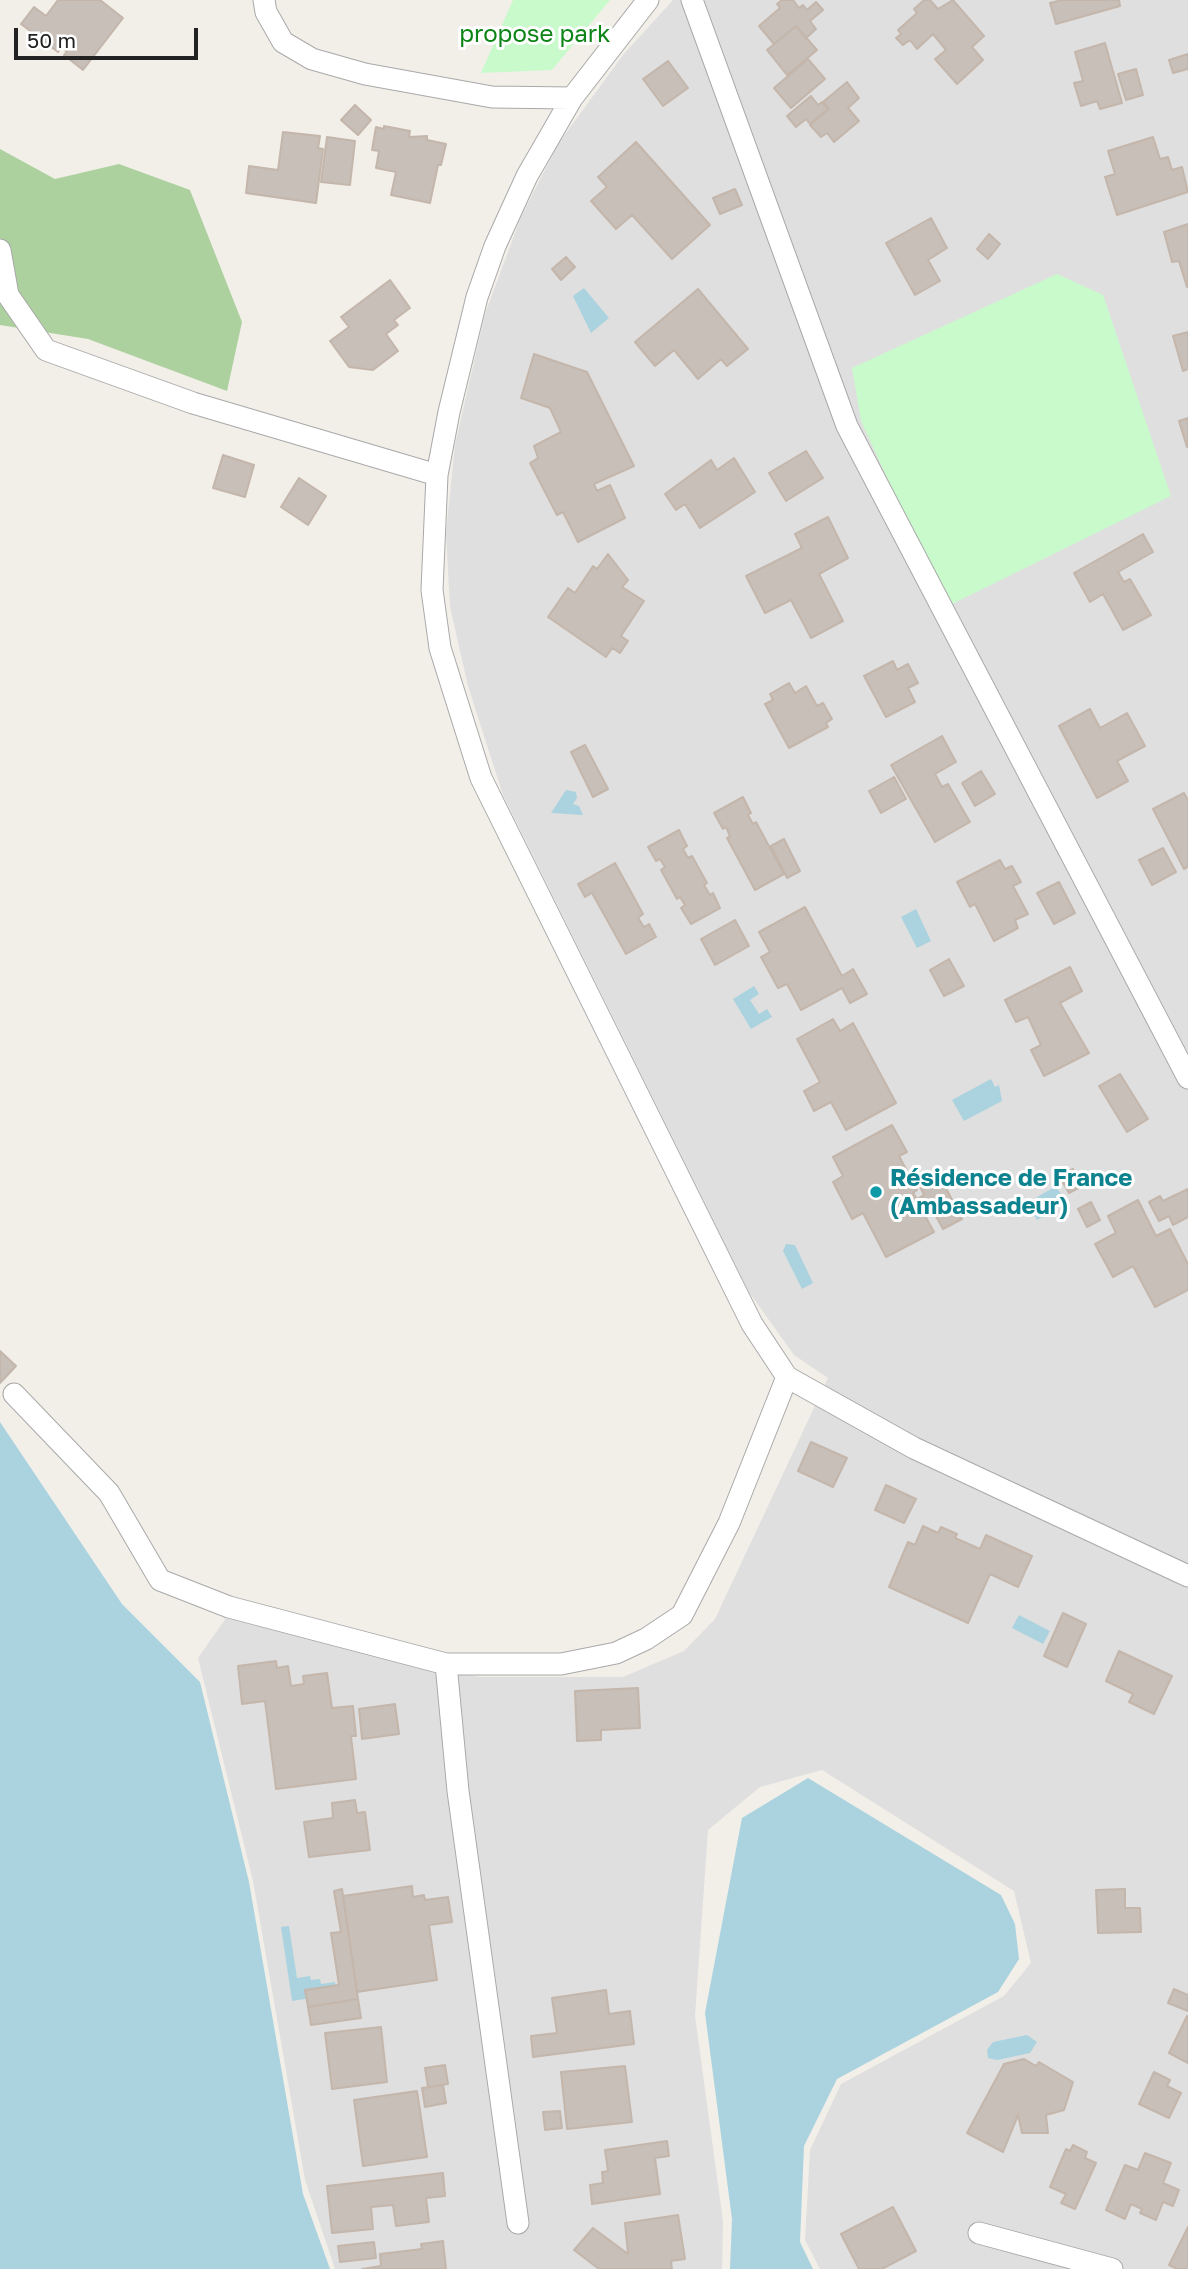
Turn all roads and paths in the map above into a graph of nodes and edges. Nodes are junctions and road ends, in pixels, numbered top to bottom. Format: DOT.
graph roads {
  1 [pos="264,0"];
  2 [pos="648,0"];
  3 [pos="692,0"];
  4 [pos="572,98"];
  5 [pos="0,250"];
  6 [pos="437,475"];
  7 [pos="1188,1078"];
  8 [pos="787,1377"];
  9 [pos="14,1394"];
  10 [pos="1187,1572"];
  11 [pos="446,1664"];
  12 [pos="518,2223"];
  13 [pos="979,2232"];
  14 [pos="1112,2269"];
  1 -- 4 [label="street"];
  2 -- 4 [label="street"];
  3 -- 7 [label="street"];
  4 -- 6 [label="street"];
  5 -- 6 [label="street"];
  6 -- 8 [label="street"];
  8 -- 10 [label="street"];
  8 -- 11 [label="street"];
  9 -- 11 [label="street"];
  11 -- 12 [label="street"];
  13 -- 14 [label="street"];
}
